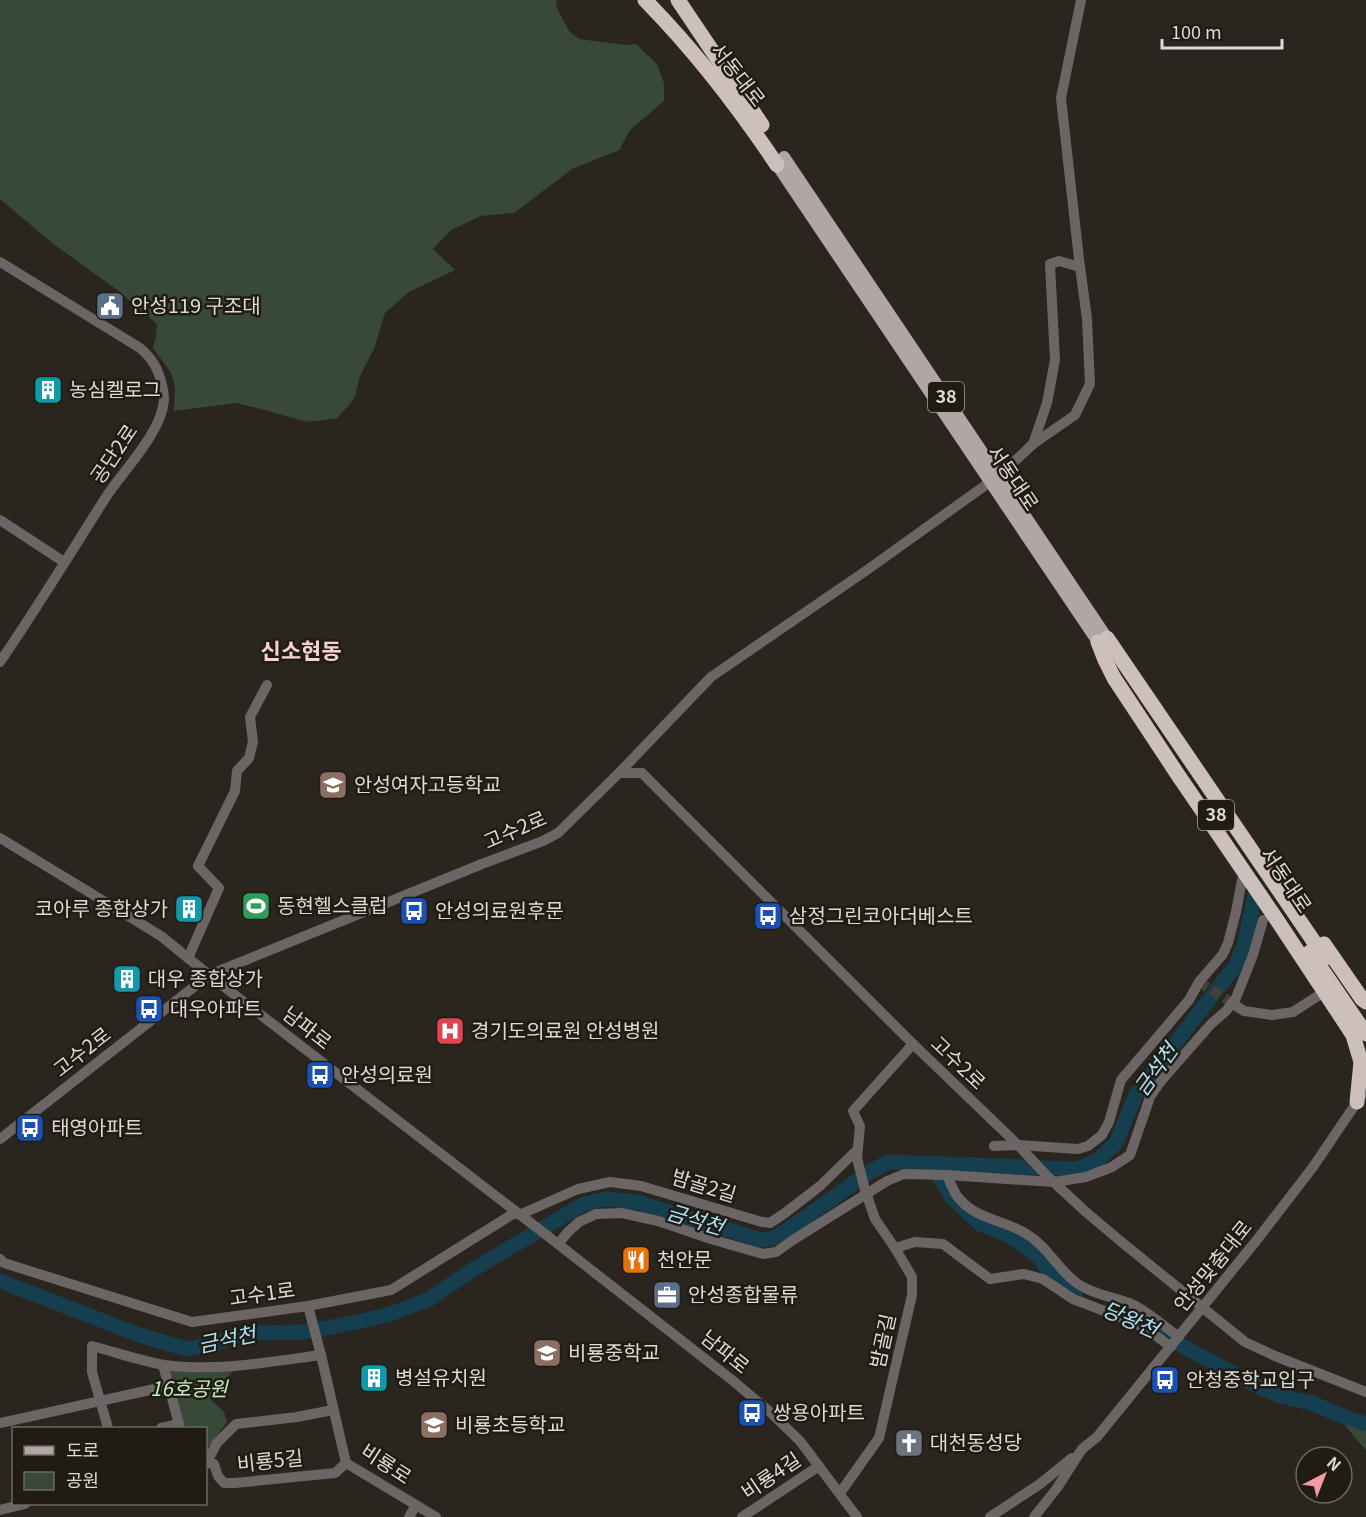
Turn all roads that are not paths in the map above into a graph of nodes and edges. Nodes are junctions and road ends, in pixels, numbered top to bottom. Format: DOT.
graph roads {
  1 [pos="645,0"];
  2 [pos="678,0"];
  3 [pos="1081,0"];
  4 [pos="781,161"];
  5 [pos="0,262"];
  6 [pos="1080,267"];
  7 [pos="1033,444"];
  8 [pos="994,479"];
  9 [pos="0,520"];
  10 [pos="64,562"];
  11 [pos="1103,640"];
  12 [pos="0,662"];
  13 [pos="267,685"];
  14 [pos="619,773"];
  15 [pos="0,838"];
  16 [pos="1242,880"];
  17 [pos="1263,920"];
  18 [pos="188,958"];
  19 [pos="209,975"];
  20 [pos="1333,988"];
  21 [pos="1365,1002"];
  22 [pos="1232,1003"];
  23 [pos="1366,1018"];
  24 [pos="1359,1034"];
  25 [pos="913,1044"];
  26 [pos="1366,1053"];
  27 [pos="1366,1087"];
  28 [pos="1362,1100"];
  29 [pos="0,1139"];
  30 [pos="994,1146"];
  31 [pos="1021,1149"];
  32 [pos="857,1154"];
  33 [pos="941,1175"];
  34 [pos="1050,1179"];
  35 [pos="866,1192"];
  36 [pos="520,1215"];
  37 [pos="554,1240"];
  38 [pos="895,1248"];
  39 [pos="0,1259"];
  40 [pos="308,1306"];
  41 [pos="1203,1307"];
  42 [pos="1179,1337"];
  43 [pos="1171,1347"];
  44 [pos="321,1355"];
  45 [pos="163,1365"];
  46 [pos="168,1386"];
  47 [pos="1366,1392"];
  48 [pos="101,1402"];
  49 [pos="333,1410"];
  50 [pos="0,1423"];
  51 [pos="179,1426"];
  52 [pos="108,1427"];
  53 [pos="1082,1449"];
  54 [pos="207,1460"];
  55 [pos="207,1462"];
  56 [pos="346,1463"];
  57 [pos="819,1466"];
  58 [pos="840,1493"];
  59 [pos="18,1505"];
  60 [pos="416,1505"];
  61 [pos="848,1505"];
  62 [pos="0,1510"];
  63 [pos="757,1513"];
  64 [pos="409,1517"];
  65 [pos="436,1517"];
  66 [pos="742,1517"];
  67 [pos="846,1517"];
  68 [pos="857,1517"];
  69 [pos="990,1517"];
  70 [pos="1034,1517"];
  1 -- 4 [label="highway, 서동대로 / 38"];
  2 -- 4 [label="highway, 서동대로 / 38"];
  3 -- 6 [label="street"];
  4 -- 8 [label="main road, 서동대로 / 38"];
  5 -- 10 [label="street, 공단2로"];
  6 -- 7 [label="street"];
  6 -- 7 [label="street"];
  7 -- 8 [label="street"];
  8 -- 11 [label="main road, 서동대로 / 38"];
  8 -- 14 [label="street"];
  9 -- 10 [label="street"];
  10 -- 12 [label="street, 공단2로"];
  11 -- 20 [label="highway"];
  11 -- 21 [label="highway"];
  13 -- 18 [label="street"];
  14 -- 19 [label="street, 고수2로"];
  14 -- 25 [label="street, 고수2로"];
  15 -- 18 [label="street, 남파로"];
  16 -- 31 [label="street"];
  17 -- 22 [label="street"];
  18 -- 19 [label="street, 남파로"];
  19 -- 29 [label="street, 고수2로"];
  19 -- 36 [label="street, 남파로"];
  20 -- 22 [label="street"];
  20 -- 23 [label="highway"];
  20 -- 24 [label="highway"];
  22 -- 34 [label="street"];
  24 -- 26 [label="highway"];
  24 -- 28 [label="highway"];
  25 -- 31 [label="street, 고수2로"];
  25 -- 32 [label="street, 밤골길"];
  27 -- 28 [label="street, 안성맞춤대로"];
  28 -- 41 [label="street, 안성맞춤대로"];
  30 -- 31 [label="street"];
  31 -- 34 [label="street, 고수2로"];
  32 -- 35 [label="street, 밤골길"];
  32 -- 36 [label="street, 밤골2길"];
  33 -- 34 [label="street"];
  33 -- 35 [label="street"];
  33 -- 42 [label="street"];
  34 -- 41 [label="street, 고수2로"];
  35 -- 37 [label="street"];
  35 -- 38 [label="street, 밤골길"];
  36 -- 37 [label="street, 남파로"];
  36 -- 40 [label="street, 고수1로"];
  37 -- 57 [label="street, 남파로"];
  38 -- 43 [label="street"];
  38 -- 58 [label="street, 밤골길"];
  39 -- 40 [label="street, 고수1로"];
  40 -- 44 [label="street, 비룡로"];
  41 -- 42 [label="street, 안성맞춤대로"];
  41 -- 47 [label="street, 고수2로"];
  42 -- 43 [label="street, 안성맞춤대로"];
  43 -- 53 [label="street, 안성맞춤대로"];
  44 -- 45 [label="street"];
  44 -- 49 [label="street, 비룡로"];
  45 -- 46 [label="street"];
  45 -- 48 [label="street"];
  46 -- 48 [label="street"];
  46 -- 51 [label="street"];
  48 -- 50 [label="street"];
  48 -- 52 [label="street"];
  49 -- 54 [label="street"];
  49 -- 56 [label="street, 비룡로"];
  53 -- 69 [label="street"];
  53 -- 70 [label="street, 안성맞춤대로"];
  55 -- 56 [label="street, 비룡5길"];
  56 -- 60 [label="street, 비룡로"];
  57 -- 58 [label="street, 남파로"];
  57 -- 63 [label="street, 비룡4길"];
  58 -- 61 [label="street, 남파로"];
  59 -- 62 [label="street"];
  60 -- 64 [label="street"];
  60 -- 65 [label="street, 비룡로"];
  61 -- 67 [label="street"];
  61 -- 68 [label="street, 남파로"];
  63 -- 66 [label="street, 비룡4길"];
}
